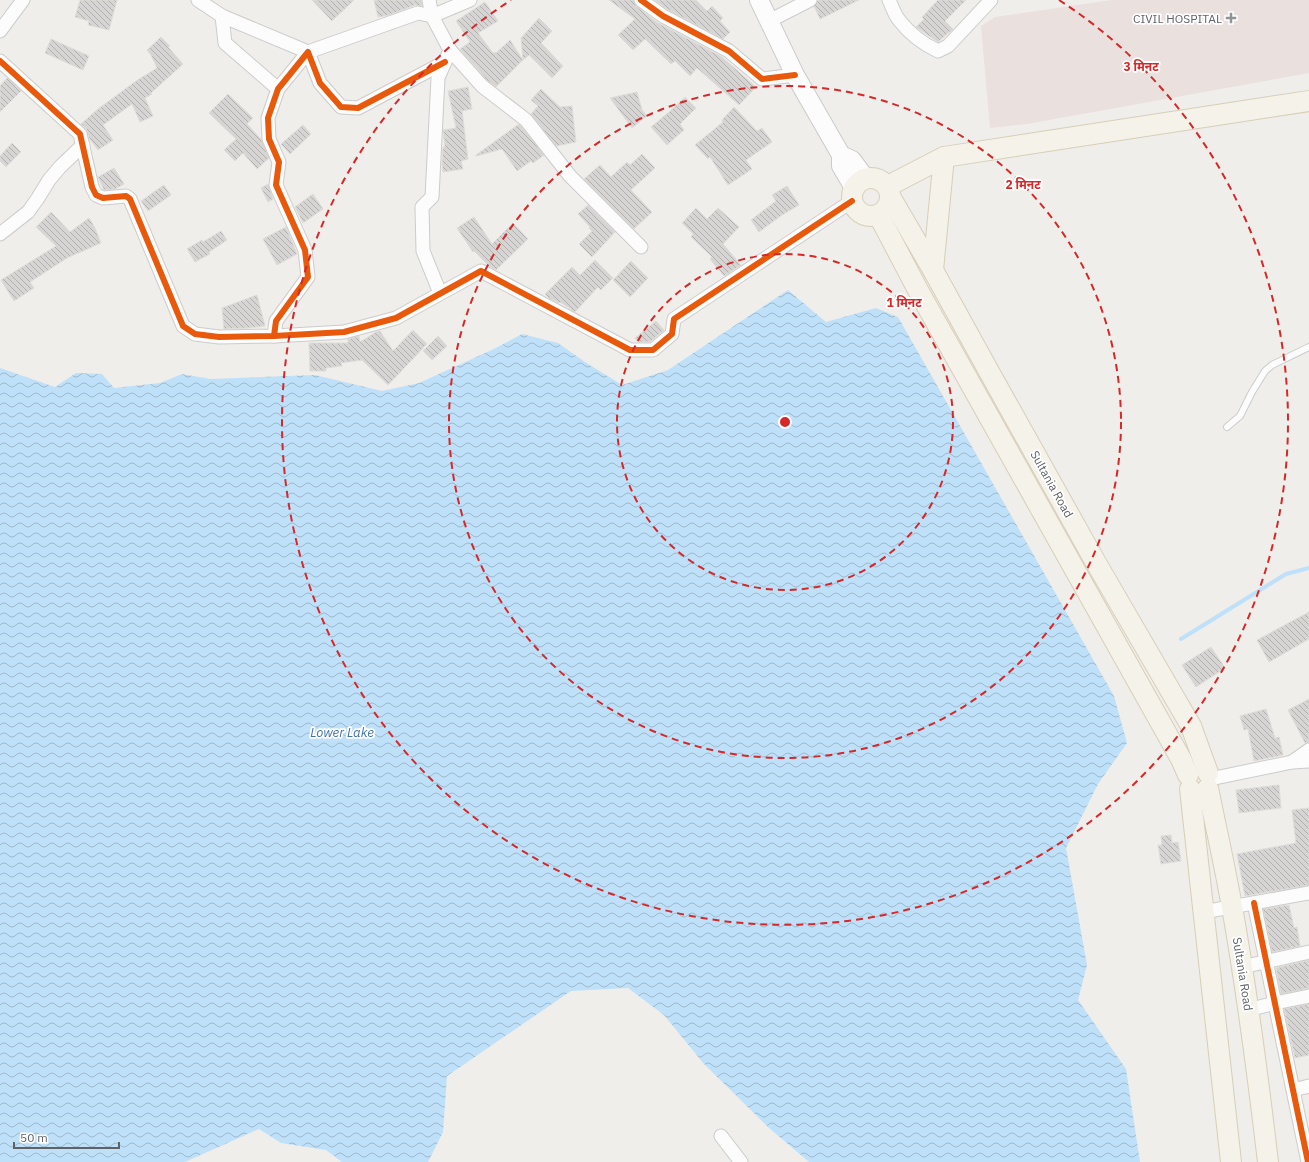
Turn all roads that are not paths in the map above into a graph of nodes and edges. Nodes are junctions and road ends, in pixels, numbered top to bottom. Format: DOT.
graph roads {
  1 [pos="23,0"];
  2 [pos="198,0"];
  3 [pos="429,0"];
  4 [pos="470,0"];
  5 [pos="641,0"];
  6 [pos="759,0"];
  7 [pos="810,0"];
  8 [pos="889,0"];
  9 [pos="991,0"];
  10 [pos="222,16"];
  11 [pos="432,16"];
  12 [pos="769,21"];
  13 [pos="0,31"];
  14 [pos="308,52"];
  15 [pos="447,56"];
  16 [pos="0,61"];
  17 [pos="795,75"];
  18 [pos="278,89"];
  19 [pos="1309,101"];
  20 [pos="83,145"];
  21 [pos="944,158"];
  22 [pos="857,189"];
  23 [pos="889,192"];
  24 [pos="879,216"];
  25 [pos="0,234"];
  26 [pos="641,247"];
  27 [pos="933,270"];
  28 [pos="440,293"];
  29 [pos="274,336"];
  30 [pos="1309,347"];
  31 [pos="1227,427"];
  32 [pos="1309,750"];
  33 [pos="1309,761"];
  34 [pos="1292,762"];
  35 [pos="1201,781"];
  36 [pos="1309,893"];
  37 [pos="1254,903"];
  38 [pos="1232,906"];
  39 [pos="1203,912"];
  40 [pos="1309,952"];
  41 [pos="1266,961"];
  42 [pos="1242,967"];
  43 [pos="1309,996"];
  44 [pos="1275,1003"];
  45 [pos="1248,1010"];
  46 [pos="1309,1086"];
  47 [pos="1293,1090"];
  48 [pos="720,1136"];
  49 [pos="741,1162"];
  50 [pos="1231,1162"];
  51 [pos="1268,1162"];
  52 [pos="1308,1162"];
  1 -- 13 [label="street"];
  2 -- 10 [label="street"];
  3 -- 11 [label="street"];
  4 -- 11 [label="street"];
  5 -- 17 [label="street"];
  6 -- 12 [label="main road"];
  7 -- 12 [label="street"];
  8 -- 9 [label="street"];
  10 -- 14 [label="street"];
  10 -- 18 [label="street"];
  11 -- 14 [label="street"];
  11 -- 15 [label="street"];
  12 -- 17 [label="main road"];
  14 -- 15 [label="street"];
  14 -- 18 [label="street"];
  15 -- 26 [label="street"];
  15 -- 28 [label="street"];
  16 -- 20 [label="street"];
  17 -- 22 [label="main road"];
  18 -- 29 [label="street"];
  19 -- 21 [label="main road"];
  20 -- 25 [label="street"];
  20 -- 29 [label="street"];
  21 -- 23 [label="main road"];
  21 -- 27 [label="main road"];
  22 -- 23 [label="main road"];
  22 -- 24 [label="main road"];
  22 -- 28 [label="street"];
  23 -- 24 [label="main road"];
  23 -- 27 [label="main road, Sultania Road"];
  24 -- 35 [label="main road, Sultania Road"];
  27 -- 35 [label="main road, Sultania Road"];
  28 -- 29 [label="street"];
  30 -- 31 [label="lane"];
  32 -- 34 [label="street"];
  33 -- 34 [label="street"];
  34 -- 35 [label="street"];
  35 -- 38 [label="main road, Sultania Road"];
  35 -- 39 [label="main road, Sultania Road"];
  36 -- 37 [label="street"];
  37 -- 38 [label="street"];
  37 -- 41 [label="street"];
  38 -- 39 [label="street"];
  38 -- 42 [label="main road, Sultania Road"];
  39 -- 50 [label="main road, Sultania Road"];
  40 -- 41 [label="street"];
  41 -- 42 [label="street"];
  41 -- 44 [label="street"];
  42 -- 45 [label="main road, Sultania Road"];
  43 -- 44 [label="street"];
  44 -- 45 [label="street"];
  44 -- 47 [label="street"];
  45 -- 51 [label="main road, Sultania Road"];
  46 -- 47 [label="street"];
  47 -- 52 [label="street"];
  48 -- 49 [label="street"];
}
